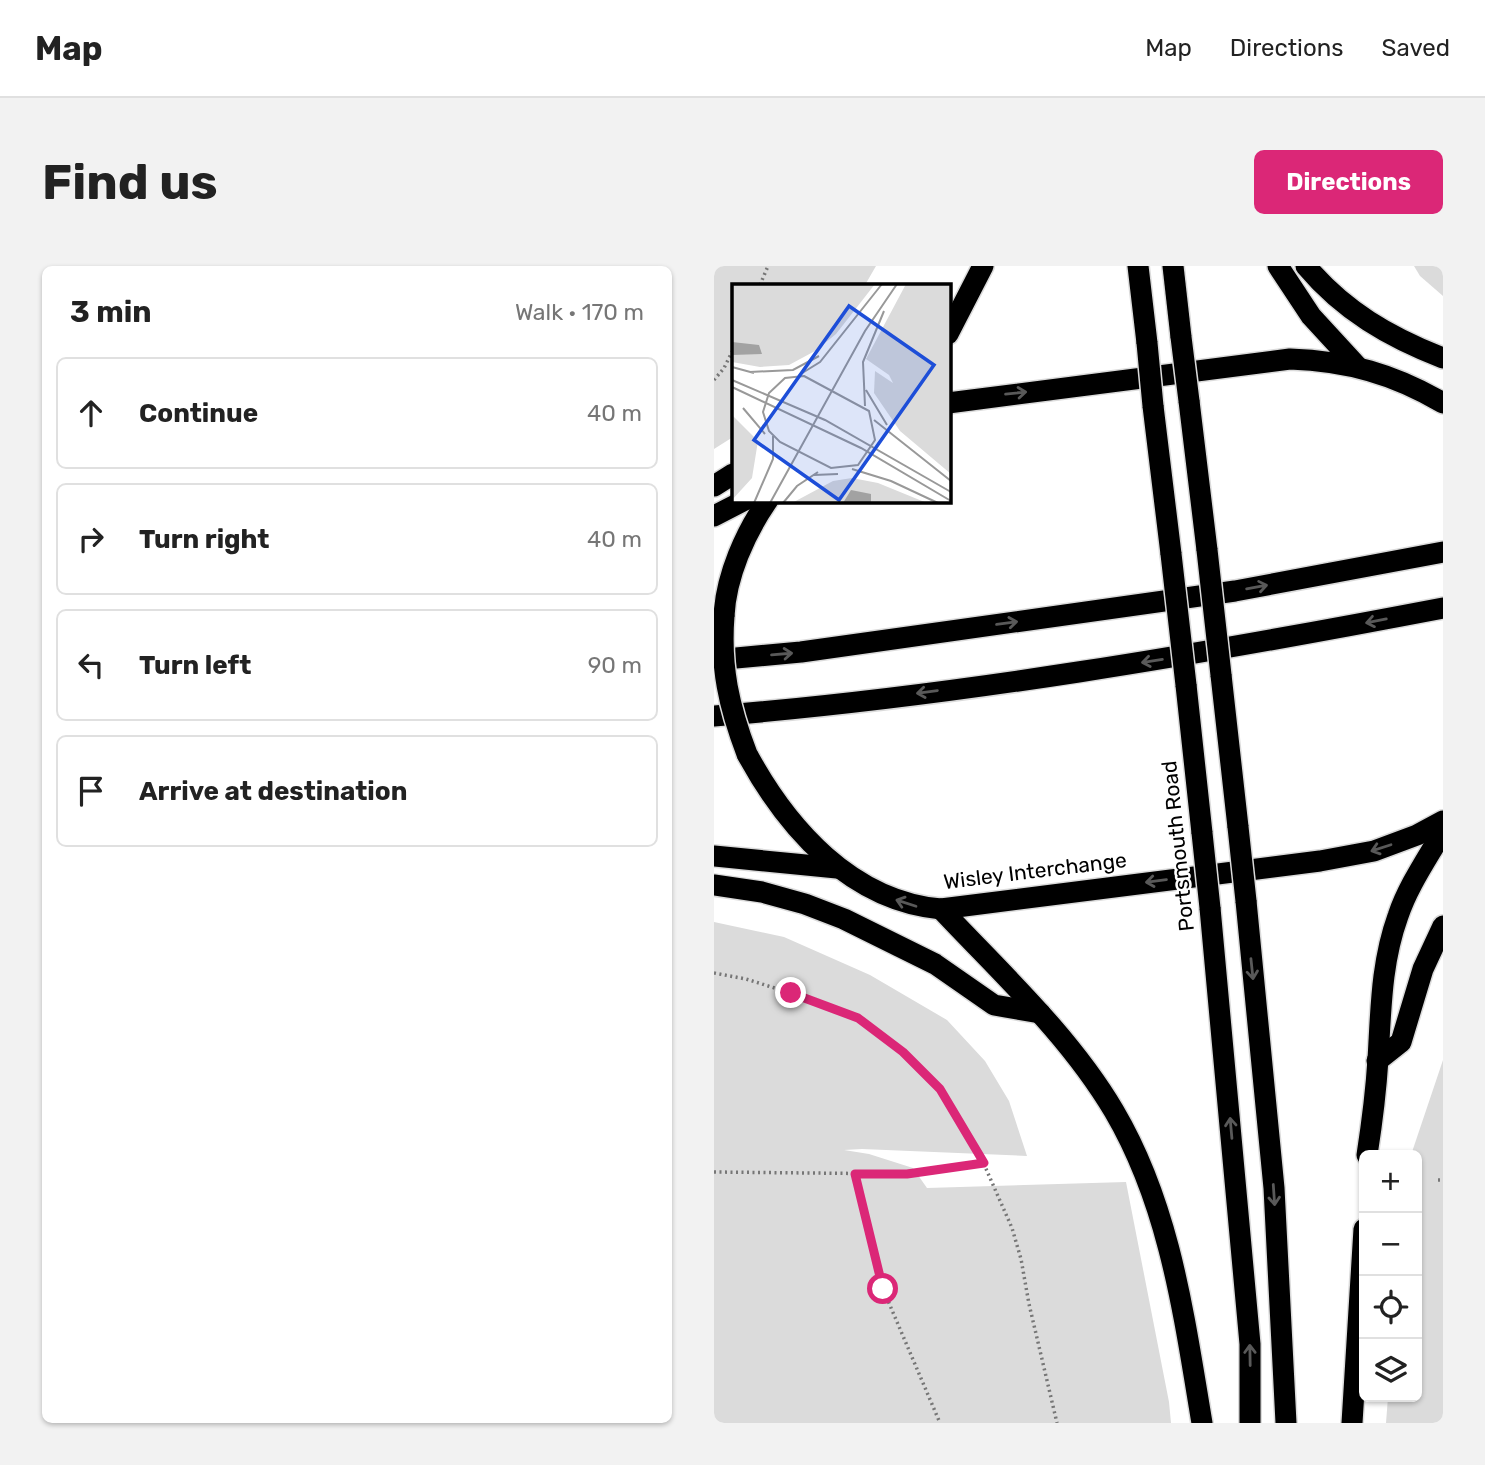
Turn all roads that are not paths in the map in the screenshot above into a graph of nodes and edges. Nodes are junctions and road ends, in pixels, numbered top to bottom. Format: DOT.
graph roads {
  1 [pos="983,266"];
  2 [pos="1138,266"];
  3 [pos="1173,266"];
  4 [pos="1278,266"];
  5 [pos="1306,266"];
  6 [pos="954,315"];
  7 [pos="1443,358"];
  8 [pos="1357,366"];
  9 [pos="950,403"];
  10 [pos="1443,403"];
  11 [pos="732,475"];
  12 [pos="714,486"];
  13 [pos="741,502"];
  14 [pos="767,502"];
  15 [pos="714,516"];
  16 [pos="1443,552"];
  17 [pos="1443,608"];
  18 [pos="714,660"];
  19 [pos="714,716"];
  20 [pos="1443,821"];
  21 [pos="1443,831"];
  22 [pos="714,856"];
  23 [pos="838,868"];
  24 [pos="714,885"];
  25 [pos="941,909"];
  26 [pos="1443,926"];
  27 [pos="1040,1013"];
  28 [pos="1377,1061"];
  29 [pos="1368,1150"];
  30 [pos="1361,1276"];
  31 [pos="1202,1423"];
  32 [pos="1251,1423"];
  33 [pos="1286,1423"];
  34 [pos="1352,1423"];
  1 -- 6 [label="highway"];
  32 -- 2 [label="highway, Portsmouth Road, one-way, bridge"];
  3 -- 33 [label="highway, one-way, bridge"];
  4 -- 8 [label="highway"];
  5 -- 7 [label="highway"];
  9 -- 8 [label="highway, one-way"];
  8 -- 10 [label="highway"];
  11 -- 12 [label="highway"];
  13 -- 15 [label="highway"];
  14 -- 23 [label="highway, Wisley Interchange, bridge"];
  18 -- 16 [label="highway, one-way"];
  17 -- 19 [label="highway, one-way"];
  20 -- 25 [label="highway, Wisley Interchange, one-way"];
  21 -- 28 [label="highway"];
  22 -- 23 [label="highway"];
  25 -- 23 [label="highway, Wisley Interchange, one-way"];
  24 -- 27 [label="highway"];
  25 -- 27 [label="highway"];
  26 -- 28 [label="highway"];
  27 -- 31 [label="highway"];
  28 -- 29 [label="highway"];
  30 -- 34 [label="highway"];
}
